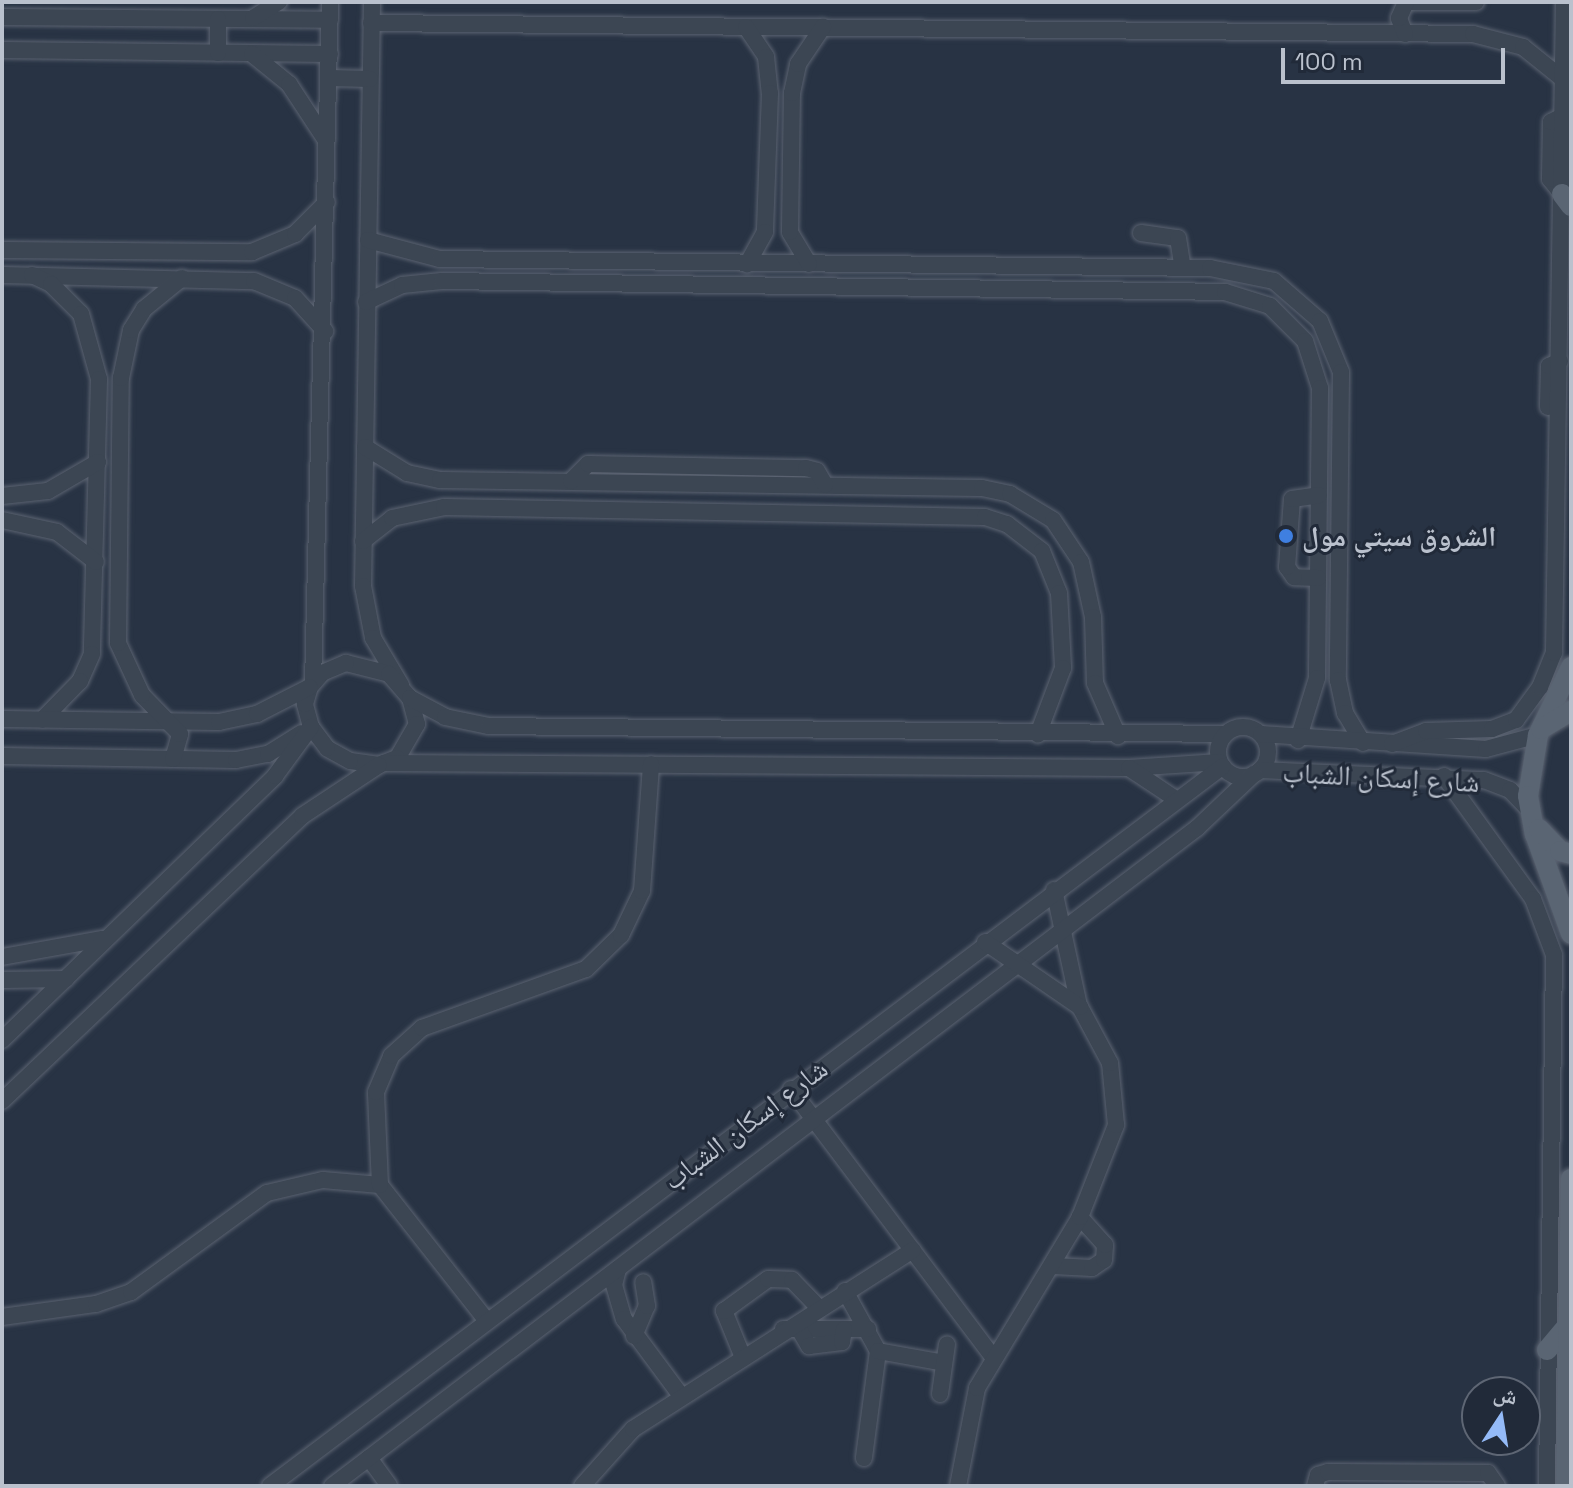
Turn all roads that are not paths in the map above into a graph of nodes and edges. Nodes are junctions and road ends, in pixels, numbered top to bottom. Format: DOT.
graph roads {
  1 [pos="279,2"];
  2 [pos="330,2"];
  3 [pos="372,2"];
  4 [pos="1408,2"];
  5 [pos="1437,2"];
  6 [pos="1476,2"];
  7 [pos="1564,2"];
  8 [pos="2,17"];
  9 [pos="218,19"];
  10 [pos="253,19"];
  11 [pos="330,20"];
  12 [pos="371,23"];
  13 [pos="746,27"];
  14 [pos="823,27"];
  15 [pos="1405,34"];
  16 [pos="1437,34"];
  17 [pos="2,50"];
  18 [pos="218,53"];
  19 [pos="252,54"];
  20 [pos="330,54"];
  21 [pos="329,78"];
  22 [pos="370,79"];
  23 [pos="1563,79"];
  24 [pos="328,144"];
  25 [pos="1566,200"];
  26 [pos="327,202"];
  27 [pos="1141,233"];
  28 [pos="368,240"];
  29 [pos="2,250"];
  30 [pos="229,254"];
  31 [pos="747,264"];
  32 [pos="809,264"];
  33 [pos="1183,268"];
  34 [pos="2,275"];
  35 [pos="32,275"];
  36 [pos="182,278"];
  37 [pos="228,278"];
  38 [pos="366,302"];
  39 [pos="325,331"];
  40 [pos="98,365"];
  41 [pos="122,366"];
  42 [pos="365,447"];
  43 [pos="98,462"];
  44 [pos="1319,495"];
  45 [pos="6,496"];
  46 [pos="6,520"];
  47 [pos="363,541"];
  48 [pos="96,562"];
  49 [pos="1318,578"];
  50 [pos="95,623"];
  51 [pos="117,624"];
  52 [pos="1571,667"];
  53 [pos="311,685"];
  54 [pos="405,691"];
  55 [pos="1571,711"];
  56 [pos="2,719"];
  57 [pos="42,720"];
  58 [pos="171,722"];
  59 [pos="310,726"];
  60 [pos="1038,734"];
  61 [pos="1225,734"];
  62 [pos="1261,734"];
  63 [pos="1538,735"];
  64 [pos="1118,736"];
  65 [pos="1298,740"];
  66 [pos="1363,743"];
  67 [pos="1392,744"];
  68 [pos="1469,748"];
  69 [pos="2,756"];
  70 [pos="173,759"];
  71 [pos="382,764"];
  72 [pos="651,764"];
  73 [pos="1222,764"];
  74 [pos="1129,768"];
  75 [pos="1257,772"];
  76 [pos="1444,776"];
  77 [pos="1469,778"];
  78 [pos="1174,798"];
  79 [pos="1531,820"];
  80 [pos="1571,854"];
  81 [pos="1054,890"];
  82 [pos="1570,927"];
  83 [pos="1061,932"];
  84 [pos="108,937"];
  85 [pos="985,942"];
  86 [pos="2,957"];
  87 [pos="1020,963"];
  88 [pos="66,979"];
  89 [pos="2,980"];
  90 [pos="1080,1007"];
  91 [pos="2,1040"];
  92 [pos="791,1089"];
  93 [pos="2,1101"];
  94 [pos="814,1120"];
  95 [pos="1571,1179"];
  96 [pos="380,1185"];
  97 [pos="1080,1217"];
  98 [pos="913,1250"];
  99 [pos="1053,1266"];
  100 [pos="618,1269"];
  101 [pos="643,1282"];
  102 [pos="845,1291"];
  103 [pos="818,1307"];
  104 [pos="2,1317"];
  105 [pos="487,1321"];
  106 [pos="1568,1325"];
  107 [pos="781,1329"];
  108 [pos="868,1329"];
  109 [pos="634,1336"];
  110 [pos="947,1344"];
  111 [pos="1547,1350"];
  112 [pos="878,1351"];
  113 [pos="742,1355"];
  114 [pos="992,1356"];
  115 [pos="944,1363"];
  116 [pos="940,1394"];
  117 [pos="682,1397"];
  118 [pos="369,1458"];
  119 [pos="864,1458"];
  120 [pos="274,1485"];
  121 [pos="332,1486"];
  122 [pos="389,1486"];
  123 [pos="582,1486"];
  124 [pos="958,1486"];
  125 [pos="1315,1486"];
  126 [pos="1497,1486"];
  127 [pos="1547,1486"];
  128 [pos="1566,1486"];
  1 -- 10 [label="street"];
  2 -- 11 [label="street"];
  3 -- 12 [label="street"];
  4 -- 5 [label="street"];
  4 -- 15 [label="street"];
  5 -- 6 [label="street"];
  5 -- 16 [label="street"];
  7 -- 23 [label="street"];
  8 -- 9 [label="street"];
  9 -- 10 [label="street"];
  9 -- 18 [label="street"];
  10 -- 11 [label="street"];
  11 -- 20 [label="street"];
  12 -- 13 [label="street"];
  12 -- 22 [label="street"];
  13 -- 14 [label="street"];
  13 -- 31 [label="street"];
  14 -- 15 [label="street"];
  14 -- 32 [label="street"];
  15 -- 16 [label="street"];
  16 -- 23 [label="street"];
  17 -- 18 [label="street"];
  18 -- 19 [label="street"];
  19 -- 20 [label="street"];
  19 -- 24 [label="street"];
  20 -- 21 [label="street"];
  21 -- 22 [label="street"];
  21 -- 24 [label="street"];
  22 -- 28 [label="street"];
  23 -- 25 [label="street"];
  24 -- 26 [label="street"];
  25 -- 67 [label="street"];
  26 -- 30 [label="street"];
  26 -- 39 [label="street"];
  27 -- 33 [label="street"];
  28 -- 31 [label="street"];
  28 -- 38 [label="street"];
  29 -- 30 [label="street"];
  30 -- 37 [label="street"];
  31 -- 32 [label="street"];
  32 -- 33 [label="street"];
  33 -- 66 [label="street"];
  34 -- 35 [label="street"];
  35 -- 36 [label="street"];
  35 -- 40 [label="street"];
  36 -- 37 [label="street"];
  36 -- 41 [label="street"];
  37 -- 39 [label="street"];
  38 -- 42 [label="street"];
  38 -- 44 [label="street"];
  39 -- 53 [label="street"];
  40 -- 41 [label="street"];
  40 -- 43 [label="street"];
  41 -- 51 [label="street"];
  42 -- 47 [label="street"];
  42 -- 64 [label="street"];
  43 -- 45 [label="street"];
  43 -- 48 [label="street"];
  44 -- 49 [label="street"];
  44 -- 49 [label="street"];
  45 -- 46 [label="street"];
  46 -- 48 [label="street"];
  47 -- 54 [label="street"];
  47 -- 60 [label="street"];
  48 -- 50 [label="street"];
  49 -- 65 [label="street"];
  50 -- 51 [label="street"];
  50 -- 57 [label="street"];
  51 -- 58 [label="street"];
  52 -- 63 [label="main road"];
  53 -- 54 [label="street"];
  53 -- 58 [label="street"];
  53 -- 59 [label="street"];
  54 -- 60 [label="street"];
  54 -- 71 [label="street"];
  55 -- 63 [label="main road"];
  56 -- 57 [label="street"];
  57 -- 58 [label="street"];
  58 -- 70 [label="street"];
  59 -- 70 [label="street"];
  59 -- 71 [label="street"];
  59 -- 84 [label="street"];
  60 -- 64 [label="street"];
  61 -- 62 [label="street"];
  61 -- 64 [label="street"];
  61 -- 73 [label="street"];
  62 -- 65 [label="street, شارع إسكان الشباب"];
  62 -- 75 [label="street"];
  63 -- 68 [label="street, شارع إسكان الشباب"];
  63 -- 79 [label="main road"];
  65 -- 66 [label="street, شارع إسكان الشباب"];
  66 -- 67 [label="street, شارع إسكان الشباب"];
  67 -- 68 [label="street, شارع إسكان الشباب"];
  68 -- 77 [label="street"];
  69 -- 70 [label="street"];
  71 -- 72 [label="street"];
  71 -- 93 [label="street"];
  72 -- 74 [label="street"];
  72 -- 96 [label="street"];
  73 -- 74 [label="street"];
  73 -- 75 [label="street"];
  73 -- 78 [label="street, شارع إسكان الشباب"];
  74 -- 78 [label="street"];
  75 -- 76 [label="street, شارع إسكان الشباب"];
  75 -- 83 [label="street, شارع إسكان الشباب"];
  76 -- 77 [label="street, شارع إسكان الشباب"];
  76 -- 111 [label="street"];
  77 -- 79 [label="street, شارع إسكان الشباب"];
  78 -- 81 [label="street, شارع إسكان الشباب"];
  79 -- 80 [label="main road"];
  79 -- 82 [label="main road"];
  81 -- 83 [label="street"];
  81 -- 85 [label="street, شارع إسكان الشباب"];
  83 -- 87 [label="street, شارع إسكان الشباب"];
  83 -- 90 [label="street"];
  84 -- 86 [label="street"];
  84 -- 88 [label="street"];
  85 -- 87 [label="street"];
  85 -- 92 [label="street, شارع إسكان الشباب"];
  87 -- 90 [label="street"];
  87 -- 94 [label="street, شارع إسكان الشباب"];
  88 -- 89 [label="street"];
  88 -- 91 [label="street"];
  90 -- 97 [label="street"];
  92 -- 94 [label="street"];
  92 -- 105 [label="street, شارع إسكان الشباب"];
  94 -- 98 [label="street"];
  94 -- 100 [label="street, شارع إسكان الشباب"];
  95 -- 106 [label="main road"];
  96 -- 104 [label="street"];
  96 -- 105 [label="street"];
  97 -- 99 [label="street"];
  97 -- 99 [label="street"];
  98 -- 102 [label="street"];
  98 -- 114 [label="street"];
  99 -- 114 [label="street"];
  100 -- 109 [label="street"];
  100 -- 118 [label="street, شارع إسكان الشباب"];
  101 -- 109 [label="street"];
  102 -- 103 [label="street"];
  102 -- 108 [label="street"];
  103 -- 107 [label="street"];
  103 -- 113 [label="street"];
  105 -- 120 [label="street, شارع إسكان الشباب"];
  106 -- 111 [label="main road"];
  106 -- 128 [label="main road"];
  107 -- 108 [label="street"];
  107 -- 113 [label="street"];
  108 -- 112 [label="street"];
  109 -- 117 [label="street"];
  110 -- 115 [label="street"];
  111 -- 127 [label="street"];
  112 -- 115 [label="street"];
  112 -- 119 [label="street"];
  113 -- 117 [label="street"];
  114 -- 124 [label="street"];
  115 -- 116 [label="street"];
  117 -- 123 [label="street"];
  118 -- 121 [label="street, شارع إسكان الشباب"];
  118 -- 122 [label="street"];
  125 -- 126 [label="street"];
}
